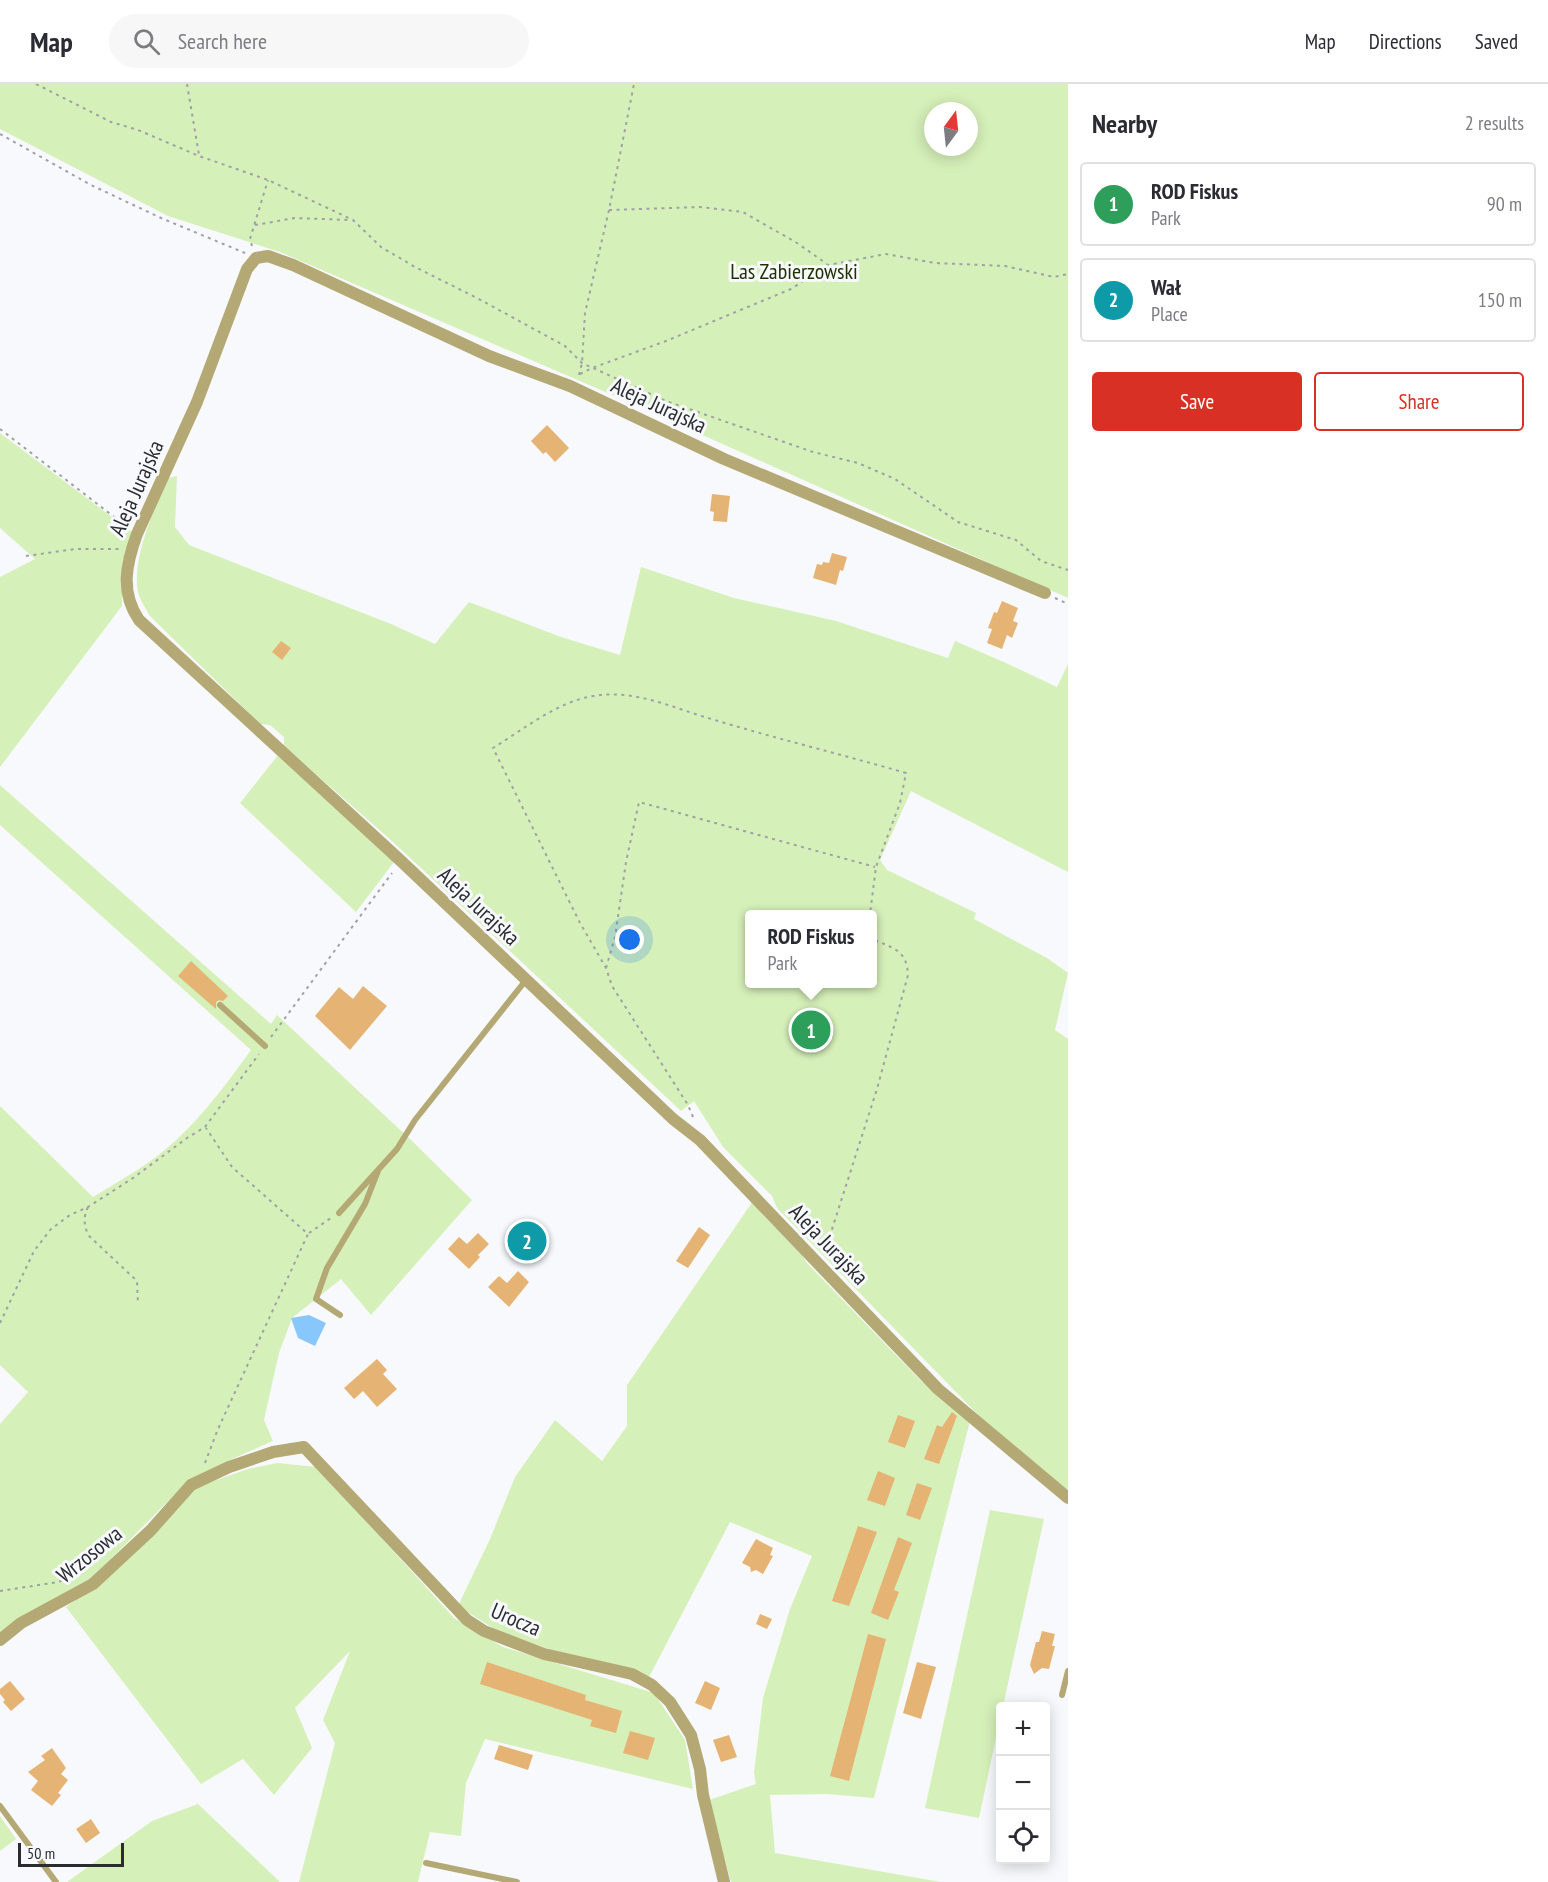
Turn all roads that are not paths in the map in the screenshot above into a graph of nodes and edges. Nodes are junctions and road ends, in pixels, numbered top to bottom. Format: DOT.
graph roads {
  1 [pos="1045,593"];
  2 [pos="526,980"];
  3 [pos="220,1005"];
  4 [pos="265,1046"];
  5 [pos="379,1168"];
  6 [pos="339,1213"];
  7 [pos="340,1315"];
  8 [pos="191,1485"];
  9 [pos="1068,1498"];
  10 [pos="0,1640"];
  11 [pos="1068,1671"];
  12 [pos="1062,1695"];
  13 [pos="0,1806"];
  14 [pos="426,1863"];
  15 [pos="56,1882"];
  16 [pos="518,1882"];
  17 [pos="724,1882"];
  1 -- 2 [label="street, Aleja Jurajska"];
  2 -- 5 [label="lane"];
  2 -- 9 [label="street, Aleja Jurajska"];
  3 -- 4 [label="lane"];
  5 -- 6 [label="lane"];
  5 -- 7 [label="lane"];
  8 -- 10 [label="street, Wrzosowa"];
  8 -- 17 [label="street, Urocza"];
  11 -- 12 [label="lane"];
  13 -- 15 [label="lane"];
  14 -- 16 [label="lane"];
}
